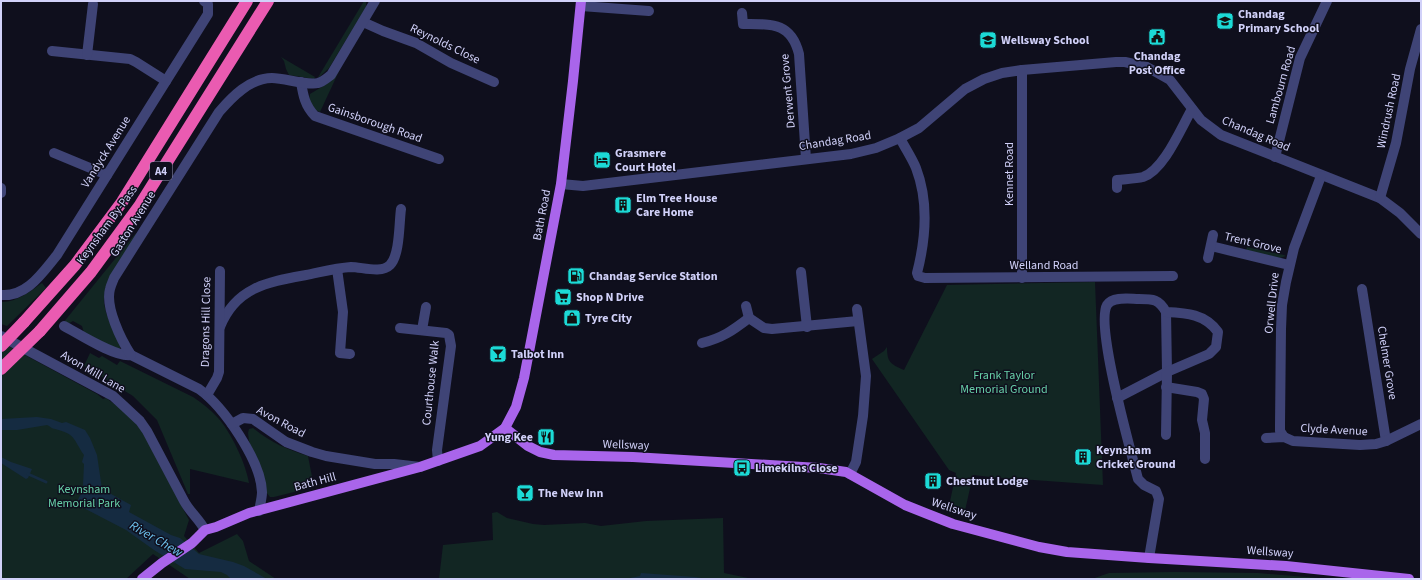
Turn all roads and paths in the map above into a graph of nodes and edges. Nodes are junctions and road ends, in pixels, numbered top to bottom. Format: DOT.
graph roads {
  1 [pos="204,1"];
  2 [pos="247,1"];
  3 [pos="268,1"];
  4 [pos="375,1"];
  5 [pos="1327,1"];
  6 [pos="581,3"];
  7 [pos="93,4"];
  8 [pos="649,10"];
  9 [pos="742,13"];
  10 [pos="363,22"];
  11 [pos="1421,30"];
  12 [pos="52,50"];
  13 [pos="87,55"];
  14 [pos="1022,70"];
  15 [pos="166,81"];
  16 [pos="301,82"];
  17 [pos="494,82"];
  18 [pos="1192,110"];
  19 [pos="900,138"];
  20 [pos="54,153"];
  21 [pos="1275,157"];
  22 [pos="439,159"];
  23 [pos="806,159"];
  24 [pos="107,175"];
  25 [pos="1321,176"];
  26 [pos="1117,180"];
  27 [pos="561,184"];
  28 [pos="2,188"];
  29 [pos="1,193"];
  30 [pos="1380,198"];
  31 [pos="401,209"];
  32 [pos="1421,234"];
  33 [pos="1213,235"];
  34 [pos="1211,246"];
  35 [pos="1208,258"];
  36 [pos="1289,264"];
  37 [pos="337,269"];
  38 [pos="220,271"];
  39 [pos="802,272"];
  40 [pos="1173,276"];
  41 [pos="1022,278"];
  42 [pos="1362,289"];
  43 [pos="1,295"];
  44 [pos="746,306"];
  45 [pos="426,308"];
  46 [pos="857,309"];
  47 [pos="1166,312"];
  48 [pos="749,318"];
  49 [pos="858,321"];
  50 [pos="64,326"];
  51 [pos="220,327"];
  52 [pos="808,327"];
  53 [pos="400,328"];
  54 [pos="422,330"];
  55 [pos="1,336"];
  56 [pos="702,343"];
  57 [pos="1,346"];
  58 [pos="350,354"];
  59 [pos="131,355"];
  60 [pos="1,369"];
  61 [pos="1167,372"];
  62 [pos="1166,387"];
  63 [pos="207,395"];
  64 [pos="1117,398"];
  65 [pos="232,424"];
  66 [pos="1421,424"];
  67 [pos="505,428"];
  68 [pos="1166,435"];
  69 [pos="1284,437"];
  70 [pos="1266,438"];
  71 [pos="1386,441"];
  72 [pos="1205,459"];
  73 [pos="438,461"];
  74 [pos="420,467"];
  75 [pos="850,474"];
  76 [pos="259,511"];
  77 [pos="204,530"];
  78 [pos="1149,558"];
  79 [pos="142,579"];
  80 [pos="1410,579"];
  1 -- 15 [label="street, Vandyck Avenue"];
  2 -- 57 [label="highway, Keynsham By-Pass / A4, bridge"];
  3 -- 60 [label="highway, Keynsham By-Pass / A4, bridge"];
  4 -- 10 [label="street, Gaston Avenue"];
  5 -- 21 [label="street, Lambourn Road"];
  6 -- 8 [label="street"];
  6 -- 27 [label="main road, Bath Road"];
  7 -- 13 [label="street"];
  9 -- 23 [label="street, Derwent Grove"];
  10 -- 16 [label="street, Gaston Avenue"];
  10 -- 17 [label="street, Reynolds Close"];
  11 -- 30 [label="street, Windrush Road"];
  12 -- 13 [label="street"];
  13 -- 15 [label="street"];
  14 -- 18 [label="street, Chandag Road"];
  14 -- 19 [label="street, Chandag Road"];
  14 -- 41 [label="street, Kennet Road"];
  15 -- 24 [label="street, Vandyck Avenue"];
  16 -- 22 [label="street, Gainsborough Road"];
  16 -- 59 [label="street, Gaston Avenue"];
  18 -- 21 [label="street, Chandag Road"];
  18 -- 26 [label="street"];
  19 -- 23 [label="street, Chandag Road"];
  19 -- 41 [label="street, Welland Road"];
  20 -- 24 [label="street"];
  21 -- 25 [label="street, Chandag Road"];
  23 -- 27 [label="street, Chandag Road"];
  24 -- 43 [label="street, Vandyck Avenue"];
  25 -- 30 [label="street, Chandag Road"];
  25 -- 36 [label="street, Orwell Drive"];
  27 -- 67 [label="main road, Bath Road"];
  28 -- 29 [label="street"];
  30 -- 32 [label="street, Chandag Road"];
  31 -- 37 [label="street"];
  33 -- 34 [label="street, Trent Grove"];
  34 -- 35 [label="street, Trent Grove"];
  34 -- 36 [label="street, Trent Grove"];
  36 -- 69 [label="street, Orwell Drive"];
  37 -- 51 [label="street"];
  37 -- 58 [label="street"];
  38 -- 51 [label="street, Dragons Hill Close"];
  39 -- 52 [label="street"];
  40 -- 41 [label="street, Welland Road"];
  42 -- 71 [label="street, Chelmer Grove"];
  44 -- 48 [label="street"];
  45 -- 54 [label="street, Courthouse Walk"];
  46 -- 49 [label="street"];
  47 -- 61 [label="street"];
  47 -- 61 [label="street"];
  47 -- 64 [label="street"];
  48 -- 52 [label="street"];
  48 -- 56 [label="street"];
  49 -- 52 [label="street"];
  49 -- 75 [label="street"];
  50 -- 59 [label="street"];
  51 -- 63 [label="street, Dragons Hill Close"];
  53 -- 54 [label="street, Courthouse Walk"];
  54 -- 73 [label="street, Courthouse Walk"];
  55 -- 77 [label="street, Avon Mill Lane"];
  59 -- 63 [label="street"];
  61 -- 62 [label="street"];
  61 -- 64 [label="street"];
  62 -- 68 [label="street"];
  62 -- 72 [label="street"];
  63 -- 65 [label="street"];
  64 -- 78 [label="street"];
  65 -- 74 [label="street, Avon Road"];
  65 -- 76 [label="street"];
  66 -- 71 [label="street, Clyde Avenue"];
  67 -- 73 [label="main road, Bath Hill"];
  67 -- 75 [label="main road, Wellsway"];
  69 -- 70 [label="street, Clyde Avenue"];
  69 -- 71 [label="street, Clyde Avenue"];
  73 -- 74 [label="main road, Bath Hill"];
  74 -- 76 [label="main road, Bath Hill"];
  75 -- 78 [label="main road, Wellsway"];
  76 -- 77 [label="main road, Bath Hill"];
  77 -- 79 [label="main road, Bath Hill"];
  78 -- 80 [label="main road, Wellsway"];
}
